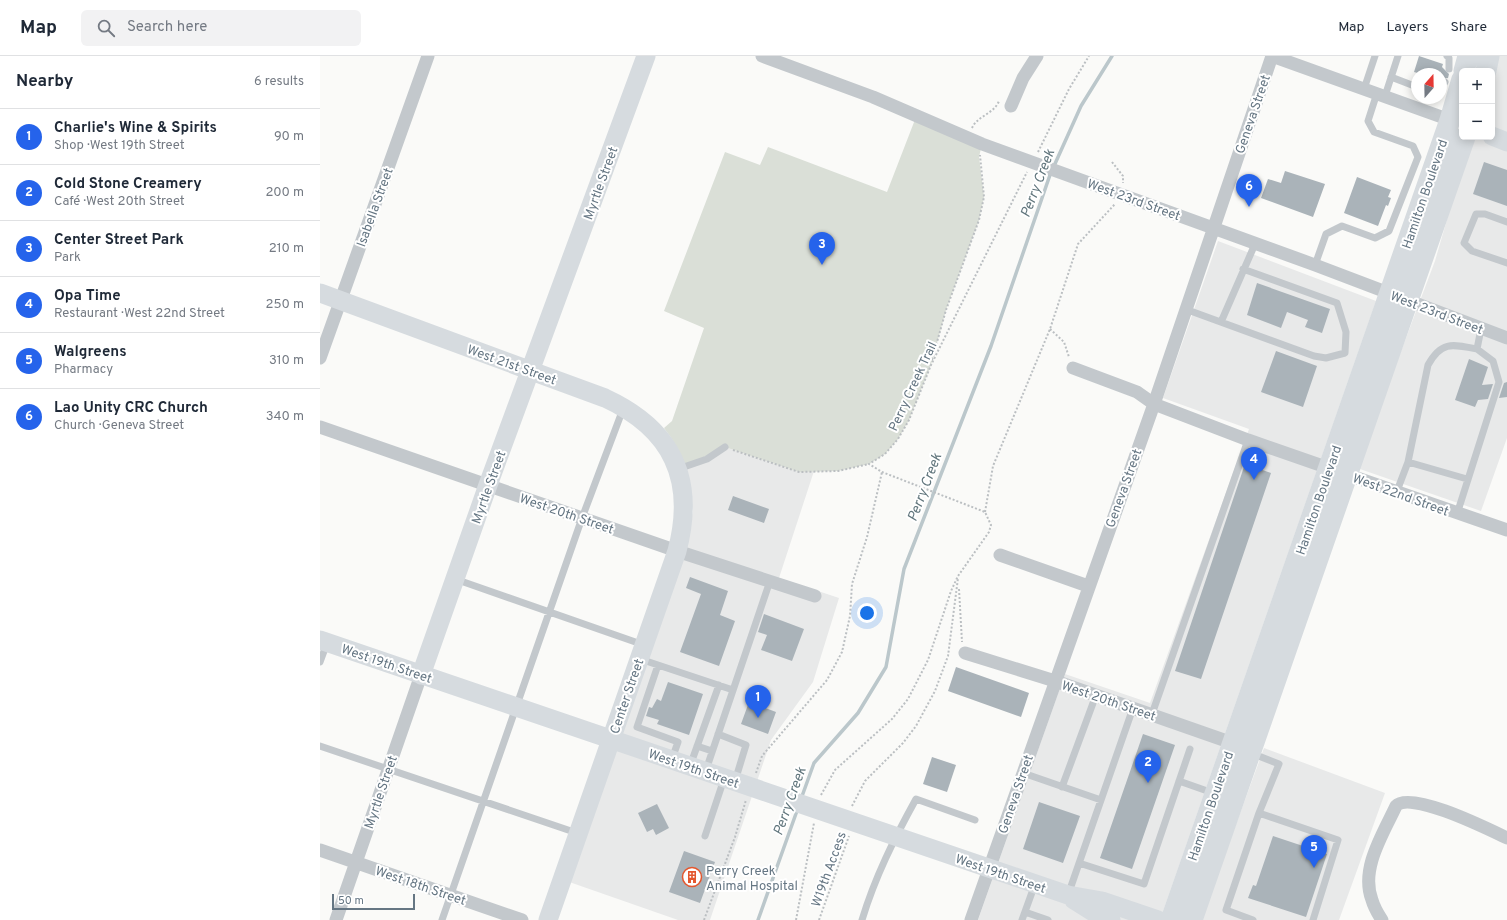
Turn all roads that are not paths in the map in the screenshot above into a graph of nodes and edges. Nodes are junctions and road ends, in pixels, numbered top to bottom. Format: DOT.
graph roads {
  1 [pos="428,56"];
  2 [pos="646,56"];
  3 [pos="762,56"];
  4 [pos="1037,56"];
  5 [pos="1272,56"];
  6 [pos="1375,56"];
  7 [pos="1398,56"];
  8 [pos="1448,56"];
  9 [pos="1468,56"];
  10 [pos="1489,56"];
  11 [pos="1487,68"];
  12 [pos="1455,75"];
  13 [pos="1392,77"];
  14 [pos="1447,83"];
  15 [pos="1411,85"];
  16 [pos="1364,89"];
  17 [pos="1381,95"];
  18 [pos="1011,106"];
  19 [pos="1456,123"];
  20 [pos="1495,137"];
  21 [pos="1464,140"];
  22 [pos="1507,142"];
  23 [pos="1507,222"];
  24 [pos="1214,228"];
  25 [pos="1255,244"];
  26 [pos="1507,263"];
  27 [pos="1315,265"];
  28 [pos="1243,269"];
  29 [pos="320,293"];
  30 [pos="1389,294"];
  31 [pos="341,300"];
  32 [pos="1409,301"];
  33 [pos="1185,309"];
  34 [pos="1221,322"];
  35 [pos="1481,329"];
  36 [pos="1507,338"];
  37 [pos="1477,349"];
  38 [pos="320,358"];
  39 [pos="1073,368"];
  40 [pos="531,371"];
  41 [pos="1154,404"];
  42 [pos="624,406"];
  43 [pos="320,427"];
  44 [pos="1248,440"];
  45 [pos="724,447"];
  46 [pos="1408,462"];
  47 [pos="678,469"];
  48 [pos="1339,471"];
  49 [pos="1468,479"];
  50 [pos="488,485"];
  51 [pos="1397,491"];
  52 [pos="1457,514"];
  53 [pos="582,518"];
  54 [pos="1507,530"];
  55 [pos="677,551"];
  56 [pos="1000,555"];
  57 [pos="455,579"];
  58 [pos="770,581"];
  59 [pos="1088,586"];
  60 [pos="815,596"];
  61 [pos="549,612"];
  62 [pos="323,642"];
  63 [pos="641,652"];
  64 [pos="965,653"];
  65 [pos="320,662"];
  66 [pos="658,665"];
  67 [pos="421,675"];
  68 [pos="1055,681"];
  69 [pos="719,685"];
  70 [pos="733,690"];
  71 [pos="1096,695"];
  72 [pos="516,707"];
  73 [pos="1133,708"];
  74 [pos="1152,714"];
  75 [pos="718,734"];
  76 [pos="612,740"];
  77 [pos="320,746"];
  78 [pos="697,746"];
  79 [pos="1245,749"];
  80 [pos="1190,750"];
  81 [pos="712,751"];
  82 [pos="672,761"];
  83 [pos="389,769"];
  84 [pos="697,769"];
  85 [pos="1023,773"];
  86 [pos="1179,781"];
  87 [pos="741,784"];
  88 [pos="1062,787"];
  89 [pos="1215,794"];
  90 [pos="1101,800"];
  91 [pos="483,801"];
  92 [pos="1259,813"];
  93 [pos="975,820"];
  94 [pos="578,834"];
  95 [pos="705,836"];
  96 [pos="895,837"];
  97 [pos="1507,838"];
  98 [pos="320,850"];
  99 [pos="356,862"];
  100 [pos="1079,863"];
  101 [pos="989,868"];
  102 [pos="1035,884"];
  103 [pos="451,895"];
  104 [pos="1068,896"];
  105 [pos="1025,912"];
  106 [pos="1102,918"];
  107 [pos="336,920"];
  108 [pos="442,920"];
  109 [pos="522,920"];
  110 [pos="548,920"];
  111 [pos="862,920"];
  112 [pos="971,920"];
  113 [pos="1022,920"];
  114 [pos="1048,920"];
  115 [pos="1158,920"];
  116 [pos="1171,920"];
  117 [pos="1192,920"];
  118 [pos="1253,920"];
  119 [pos="1313,920"];
  120 [pos="1382,920"];
  1 -- 31 [label="street, Isabella Street"];
  2 -- 40 [label="main road, Myrtle Street"];
  3 -- 24 [label="street, West 23rd Street"];
  4 -- 18 [label="street"];
  5 -- 16 [label="street"];
  5 -- 24 [label="street, Geneva Street"];
  6 -- 16 [label="lane"];
  7 -- 13 [label="lane"];
  8 -- 12 [label="lane"];
  9 -- 12 [label="main road, Hamilton Boulevard"];
  10 -- 11 [label="main road"];
  12 -- 14 [label="lane"];
  12 -- 19 [label="main road, Hamilton Boulevard"];
  13 -- 15 [label="lane"];
  13 -- 17 [label="lane"];
  16 -- 17 [label="street"];
  17 -- 19 [label="street"];
  17 -- 27 [label="lane"];
  19 -- 30 [label="main road, Hamilton Boulevard"];
  20 -- 22 [label="main road"];
  21 -- 32 [label="main road, Hamilton Boulevard"];
  23 -- 26 [label="lane"];
  24 -- 25 [label="street, West 23rd Street"];
  24 -- 33 [label="street, Geneva Street"];
  25 -- 27 [label="street, West 23rd Street"];
  25 -- 28 [label="lane"];
  27 -- 30 [label="street, West 23rd Street"];
  28 -- 34 [label="lane"];
  28 -- 34 [label="lane"];
  29 -- 31 [label="main road, West 21st Street"];
  30 -- 32 [label="street, West 23rd Street"];
  30 -- 48 [label="main road, Hamilton Boulevard"];
  31 -- 38 [label="street, Isabella Street"];
  31 -- 40 [label="main road, West 21st Street"];
  32 -- 35 [label="street, West 23rd Street"];
  32 -- 48 [label="main road, Hamilton Boulevard"];
  33 -- 34 [label="lane"];
  33 -- 41 [label="street, Geneva Street"];
  35 -- 36 [label="street, West 23rd Street"];
  35 -- 37 [label="lane"];
  37 -- 46 [label="lane"];
  37 -- 49 [label="lane"];
  39 -- 41 [label="street, West 22nd Street"];
  40 -- 42 [label="main road, West 21st Street"];
  40 -- 50 [label="main road, Myrtle Street"];
  41 -- 44 [label="street, West 22nd Street"];
  41 -- 59 [label="street, Geneva Street"];
  42 -- 47 [label="main road, West 21st Street"];
  42 -- 53 [label="lane"];
  43 -- 50 [label="street, West 20th Street"];
  44 -- 48 [label="street, West 22nd Street"];
  44 -- 74 [label="lane"];
  45 -- 47 [label="lane"];
  46 -- 49 [label="lane"];
  46 -- 51 [label="lane"];
  47 -- 55 [label="main road, Center Street"];
  48 -- 51 [label="street, West 22nd Street"];
  48 -- 79 [label="main road, Hamilton Boulevard"];
  49 -- 52 [label="lane"];
  50 -- 53 [label="street, West 20th Street"];
  50 -- 57 [label="main road, Myrtle Street"];
  51 -- 52 [label="street, West 22nd Street"];
  52 -- 54 [label="street, West 22nd Street"];
  53 -- 55 [label="street, West 20th Street"];
  53 -- 61 [label="lane"];
  55 -- 58 [label="street, West 20th Street"];
  55 -- 63 [label="main road, Center Street"];
  56 -- 59 [label="street"];
  57 -- 61 [label="lane"];
  57 -- 67 [label="main road, Myrtle Street"];
  58 -- 60 [label="street, West 20th Street"];
  58 -- 70 [label="lane"];
  59 -- 68 [label="street, Geneva Street"];
  61 -- 63 [label="lane"];
  61 -- 72 [label="lane"];
  62 -- 65 [label="lane"];
  62 -- 67 [label="main road, West 19th Street"];
  63 -- 66 [label="lane"];
  63 -- 76 [label="main road, Center Street"];
  64 -- 68 [label="street, West 20th Street"];
  66 -- 69 [label="lane"];
  66 -- 82 [label="lane"];
  67 -- 72 [label="main road, West 19th Street"];
  67 -- 83 [label="street, Myrtle Street"];
  68 -- 71 [label="street, West 20th Street"];
  68 -- 85 [label="street, Geneva Street"];
  69 -- 70 [label="lane"];
  69 -- 78 [label="lane"];
  70 -- 75 [label="lane"];
  71 -- 73 [label="street, West 20th Street"];
  71 -- 88 [label="lane"];
  72 -- 76 [label="main road, West 19th Street"];
  72 -- 91 [label="lane"];
  73 -- 74 [label="street, West 20th Street"];
  73 -- 90 [label="lane"];
  74 -- 79 [label="street, West 20th Street"];
  75 -- 81 [label="lane"];
  75 -- 87 [label="lane"];
  76 -- 82 [label="main road, West 19th Street"];
  76 -- 94 [label="main road, Center Street"];
  77 -- 83 [label="lane"];
  78 -- 81 [label="lane"];
  78 -- 84 [label="lane"];
  79 -- 89 [label="main road, Hamilton Boulevard"];
  79 -- 92 [label="lane"];
  79 -- 117 [label="main road, Hamilton Boulevard"];
  80 -- 86 [label="lane"];
  81 -- 84 [label="lane"];
  82 -- 84 [label="main road, West 19th Street"];
  83 -- 91 [label="lane"];
  83 -- 99 [label="street, Myrtle Street"];
  84 -- 87 [label="main road, West 19th Street"];
  85 -- 88 [label="lane"];
  85 -- 101 [label="street, Geneva Street"];
  86 -- 89 [label="lane"];
  86 -- 100 [label="lane"];
  87 -- 95 [label="lane"];
  87 -- 96 [label="main road, West 19th Street"];
  88 -- 90 [label="lane"];
  89 -- 116 [label="main road, Hamilton Boulevard"];
  90 -- 100 [label="lane"];
  91 -- 94 [label="lane"];
  91 -- 103 [label="lane"];
  92 -- 118 [label="lane"];
  92 -- 119 [label="lane"];
  93 -- 96 [label="lane"];
  94 -- 110 [label="main road, Center Street"];
  96 -- 101 [label="main road, West 19th Street"];
  96 -- 111 [label="lane"];
  97 -- 120 [label="street"];
  98 -- 99 [label="street, West 18th Street"];
  99 -- 103 [label="street, West 18th Street"];
  99 -- 107 [label="street, Myrtle Street"];
  100 -- 104 [label="lane"];
  101 -- 102 [label="main road, West 19th Street"];
  101 -- 112 [label="street, Geneva Street"];
  102 -- 104 [label="main road, West 19th Street"];
  102 -- 105 [label="lane"];
  103 -- 108 [label="lane"];
  103 -- 109 [label="street, West 18th Street"];
  104 -- 106 [label="main road, West 19th Street"];
  104 -- 115 [label="main road, West 19th Street"];
  105 -- 113 [label="lane"];
  105 -- 114 [label="lane"];
}
